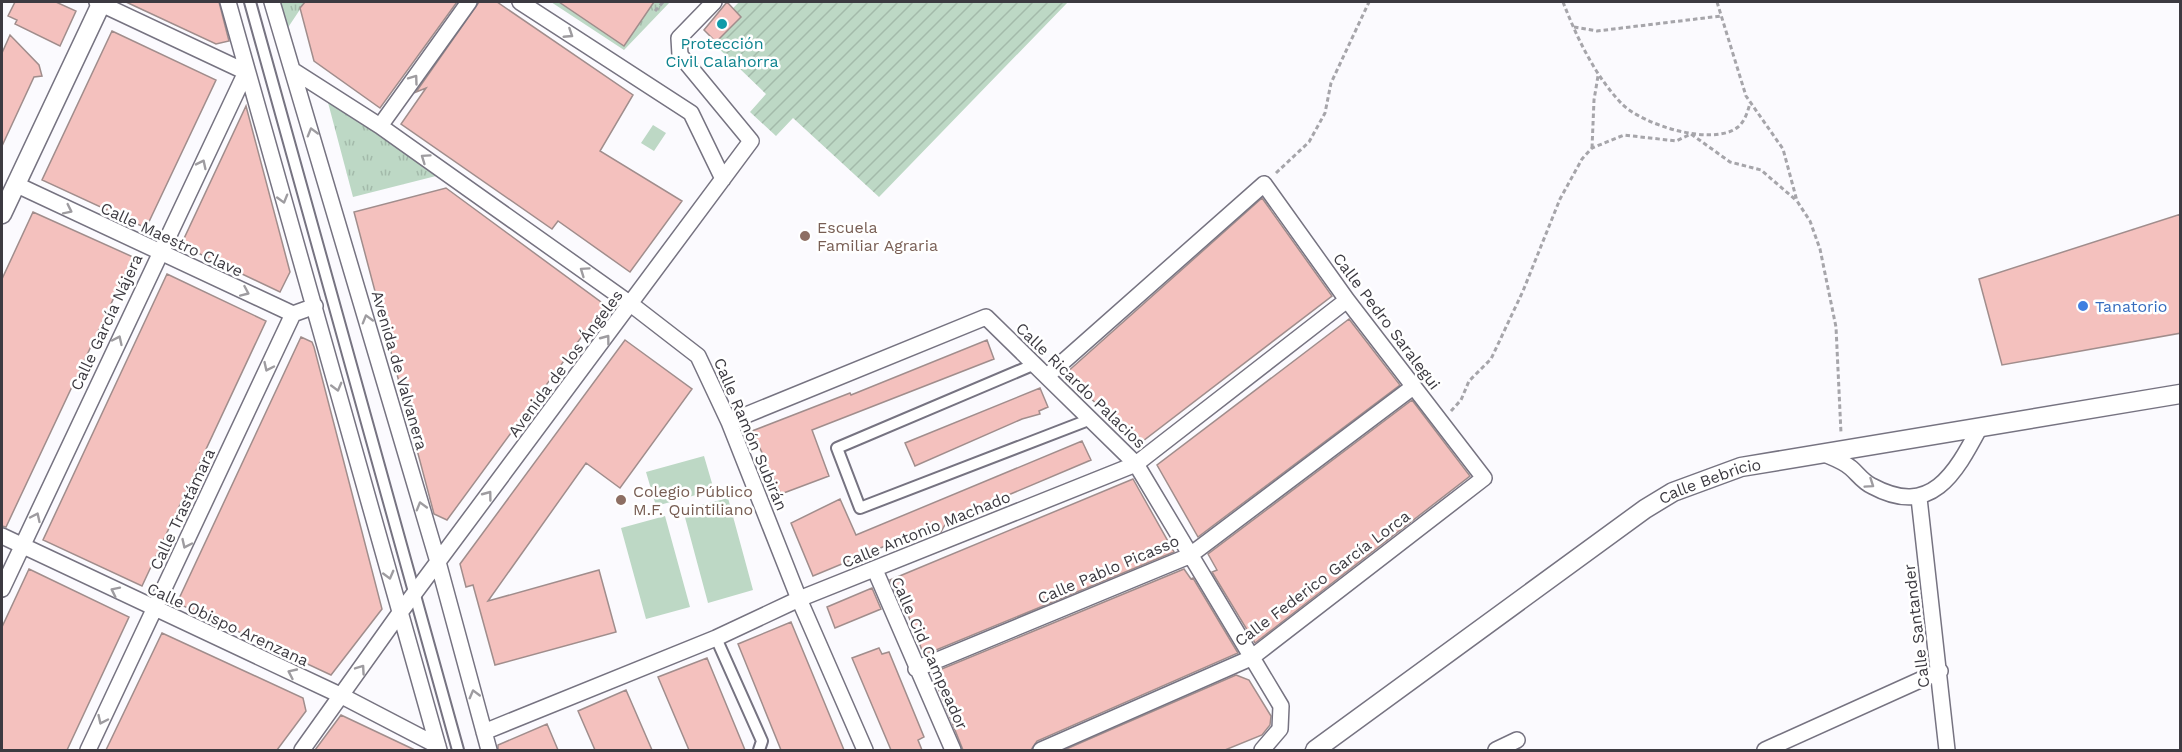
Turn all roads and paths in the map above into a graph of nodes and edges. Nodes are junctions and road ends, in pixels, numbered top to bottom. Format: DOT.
graph roads {
  1 [pos="100,2"];
  2 [pos="228,2"];
  3 [pos="250,2"];
  4 [pos="272,2"];
  5 [pos="469,2"];
  6 [pos="520,2"];
  7 [pos="663,2"];
  8 [pos="714,2"];
  9 [pos="1369,2"];
  10 [pos="1563,2"];
  11 [pos="1717,2"];
  12 [pos="655,11"];
  13 [pos="1721,16"];
  14 [pos="1573,27"];
  15 [pos="294,71"];
  16 [pos="246,72"];
  17 [pos="1598,74"];
  18 [pos="1750,103"];
  19 [pos="380,126"];
  20 [pos="1691,134"];
  21 [pos="1592,148"];
  22 [pos="723,179"];
  23 [pos="15,184"];
  24 [pos="1264,184"];
  25 [pos="1797,201"];
  26 [pos="2,214"];
  27 [pos="158,253"];
  28 [pos="1347,300"];
  29 [pos="632,305"];
  30 [pos="315,306"];
  31 [pos="293,314"];
  32 [pos="1035,364"];
  33 [pos="1047,376"];
  34 [pos="1413,387"];
  35 [pos="2181,393"];
  36 [pos="1091,419"];
  37 [pos="729,422"];
  38 [pos="1441,422"];
  39 [pos="1980,427"];
  40 [pos="1840,450"];
  41 [pos="1821,453"];
  42 [pos="1136,464"];
  43 [pos="1484,478"];
  44 [pos="1919,498"];
  45 [pos="2,536"];
  46 [pos="22,545"];
  47 [pos="1189,556"];
  48 [pos="438,562"];
  49 [pos="875,570"];
  50 [pos="2,589"];
  51 [pos="416,592"];
  52 [pos="799,599"];
  53 [pos="154,610"];
  54 [pos="399,614"];
  55 [pos="716,638"];
  56 [pos="1251,658"];
  57 [pos="916,669"];
  58 [pos="1940,671"];
  59 [pos="342,696"];
  60 [pos="484,732"];
  61 [pos="1517,740"];
  62 [pos="439,748"];
  63 [pos="88,750"];
  64 [pos="302,750"];
  65 [pos="458,750"];
  66 [pos="489,750"];
  67 [pos="759,750"];
  68 [pos="865,750"];
  69 [pos="954,750"];
  70 [pos="1041,750"];
  71 [pos="1262,750"];
  72 [pos="1316,750"];
  73 [pos="1496,750"];
  74 [pos="1765,750"];
  75 [pos="1947,750"];
  1 -- 16 [label="street"];
  1 -- 23 [label="street"];
  2 -- 16 [label="street"];
  3 -- 51 [label="street"];
  4 -- 15 [label="street, Avenida de Valvanera"];
  19 -- 5 [label="street, one-way"];
  6 -- 22 [label="street, one-way"];
  7 -- 12 [label="path"];
  8 -- 22 [label="street, Avenida de los Ángeles"];
  9 -- 24 [label="path"];
  10 -- 14 [label="path"];
  11 -- 13 [label="path"];
  13 -- 14 [label="path"];
  13 -- 18 [label="path"];
  14 -- 17 [label="path"];
  15 -- 19 [label="street, Calle Ramón Subirán"];
  48 -- 15 [label="street, Avenida de Valvanera, one-way"];
  27 -- 16 [label="street, Calle García Nájera, one-way"];
  16 -- 30 [label="street, one-way"];
  17 -- 20 [label="path"];
  17 -- 21 [label="path"];
  18 -- 20 [label="path"];
  18 -- 25 [label="path"];
  29 -- 19 [label="street, Calle Ramón Subirán, one-way"];
  20 -- 21 [label="path"];
  20 -- 25 [label="path"];
  21 -- 38 [label="path"];
  22 -- 29 [label="street, Avenida de los Ángeles"];
  23 -- 26 [label="street"];
  23 -- 27 [label="street, Calle Maestro Clave, one-way"];
  24 -- 28 [label="street, Calle Pedro Saralegui"];
  24 -- 33 [label="street"];
  25 -- 40 [label="path"];
  27 -- 31 [label="street, Calle Maestro Clave, one-way"];
  46 -- 27 [label="street, Calle García Nájera, one-way"];
  28 -- 34 [label="street, Calle Pedro Saralegui"];
  28 -- 42 [label="street, Calle Antonio Machado"];
  29 -- 37 [label="street, Calle Ramón Subirán"];
  48 -- 29 [label="street, Avenida de los Ángeles, one-way"];
  30 -- 31 [label="street"];
  30 -- 54 [label="street, one-way"];
  31 -- 53 [label="street, Calle Trastámara, one-way"];
  32 -- 33 [label="street, Calle Ricardo Palacios"];
  32 -- 36 [label="street"];
  32 -- 37 [label="street, Calle Ricardo Palacios"];
  33 -- 36 [label="street, Calle Ricardo Palacios"];
  34 -- 38 [label="street, Calle Pedro Saralegui"];
  34 -- 47 [label="street, Calle Pablo Picasso"];
  35 -- 39 [label="street, Calle Bebricio"];
  36 -- 42 [label="street, Calle Ricardo Palacios"];
  37 -- 52 [label="street, Calle Ramón Subirán"];
  38 -- 43 [label="street, Calle Pedro Saralegui"];
  39 -- 40 [label="street, Calle Bebricio"];
  39 -- 44 [label="street"];
  40 -- 41 [label="street, Calle Bebricio"];
  41 -- 44 [label="street, one-way"];
  41 -- 72 [label="street, Calle Bebricio"];
  42 -- 47 [label="street, Calle Ricardo Palacios"];
  42 -- 49 [label="street, Calle Antonio Machado"];
  43 -- 56 [label="street, Calle Federico García Lorca"];
  44 -- 58 [label="street, Calle Santander"];
  45 -- 46 [label="street, Calle Obispo Arenzana"];
  46 -- 50 [label="street, Calle García Nájera"];
  53 -- 46 [label="street, Calle Obispo Arenzana, one-way"];
  47 -- 56 [label="street, Calle Ricardo Palacios"];
  47 -- 57 [label="street, Calle Pablo Picasso"];
  48 -- 51 [label="street, Avenida de los Ángeles"];
  60 -- 48 [label="street, Avenida de Valvanera, one-way"];
  49 -- 52 [label="street, Calle Antonio Machado"];
  49 -- 57 [label="street, Calle Cid Campeador"];
  51 -- 54 [label="street, Avenida de los Ángeles"];
  51 -- 65 [label="street"];
  52 -- 55 [label="street, Calle Antonio Machado"];
  52 -- 68 [label="street, Calle Ramón Subirán"];
  59 -- 53 [label="street, Calle Obispo Arenzana, one-way"];
  53 -- 63 [label="street, Calle Trastámara, one-way"];
  59 -- 54 [label="street, Avenida de los Ángeles, one-way"];
  54 -- 62 [label="street"];
  55 -- 60 [label="street, Calle Antonio Machado"];
  55 -- 67 [label="street"];
  56 -- 70 [label="street, Calle Federico García Lorca"];
  56 -- 71 [label="street, Calle Ricardo Palacios"];
  57 -- 69 [label="street, Calle Cid Campeador"];
  58 -- 74 [label="street"];
  58 -- 75 [label="street, Calle Santander"];
  59 -- 62 [label="street, Calle Obispo Arenzana"];
  59 -- 64 [label="street, Avenida de los Ángeles"];
  60 -- 66 [label="street, Avenida de Valvanera"];
  61 -- 73 [label="street"];
}
